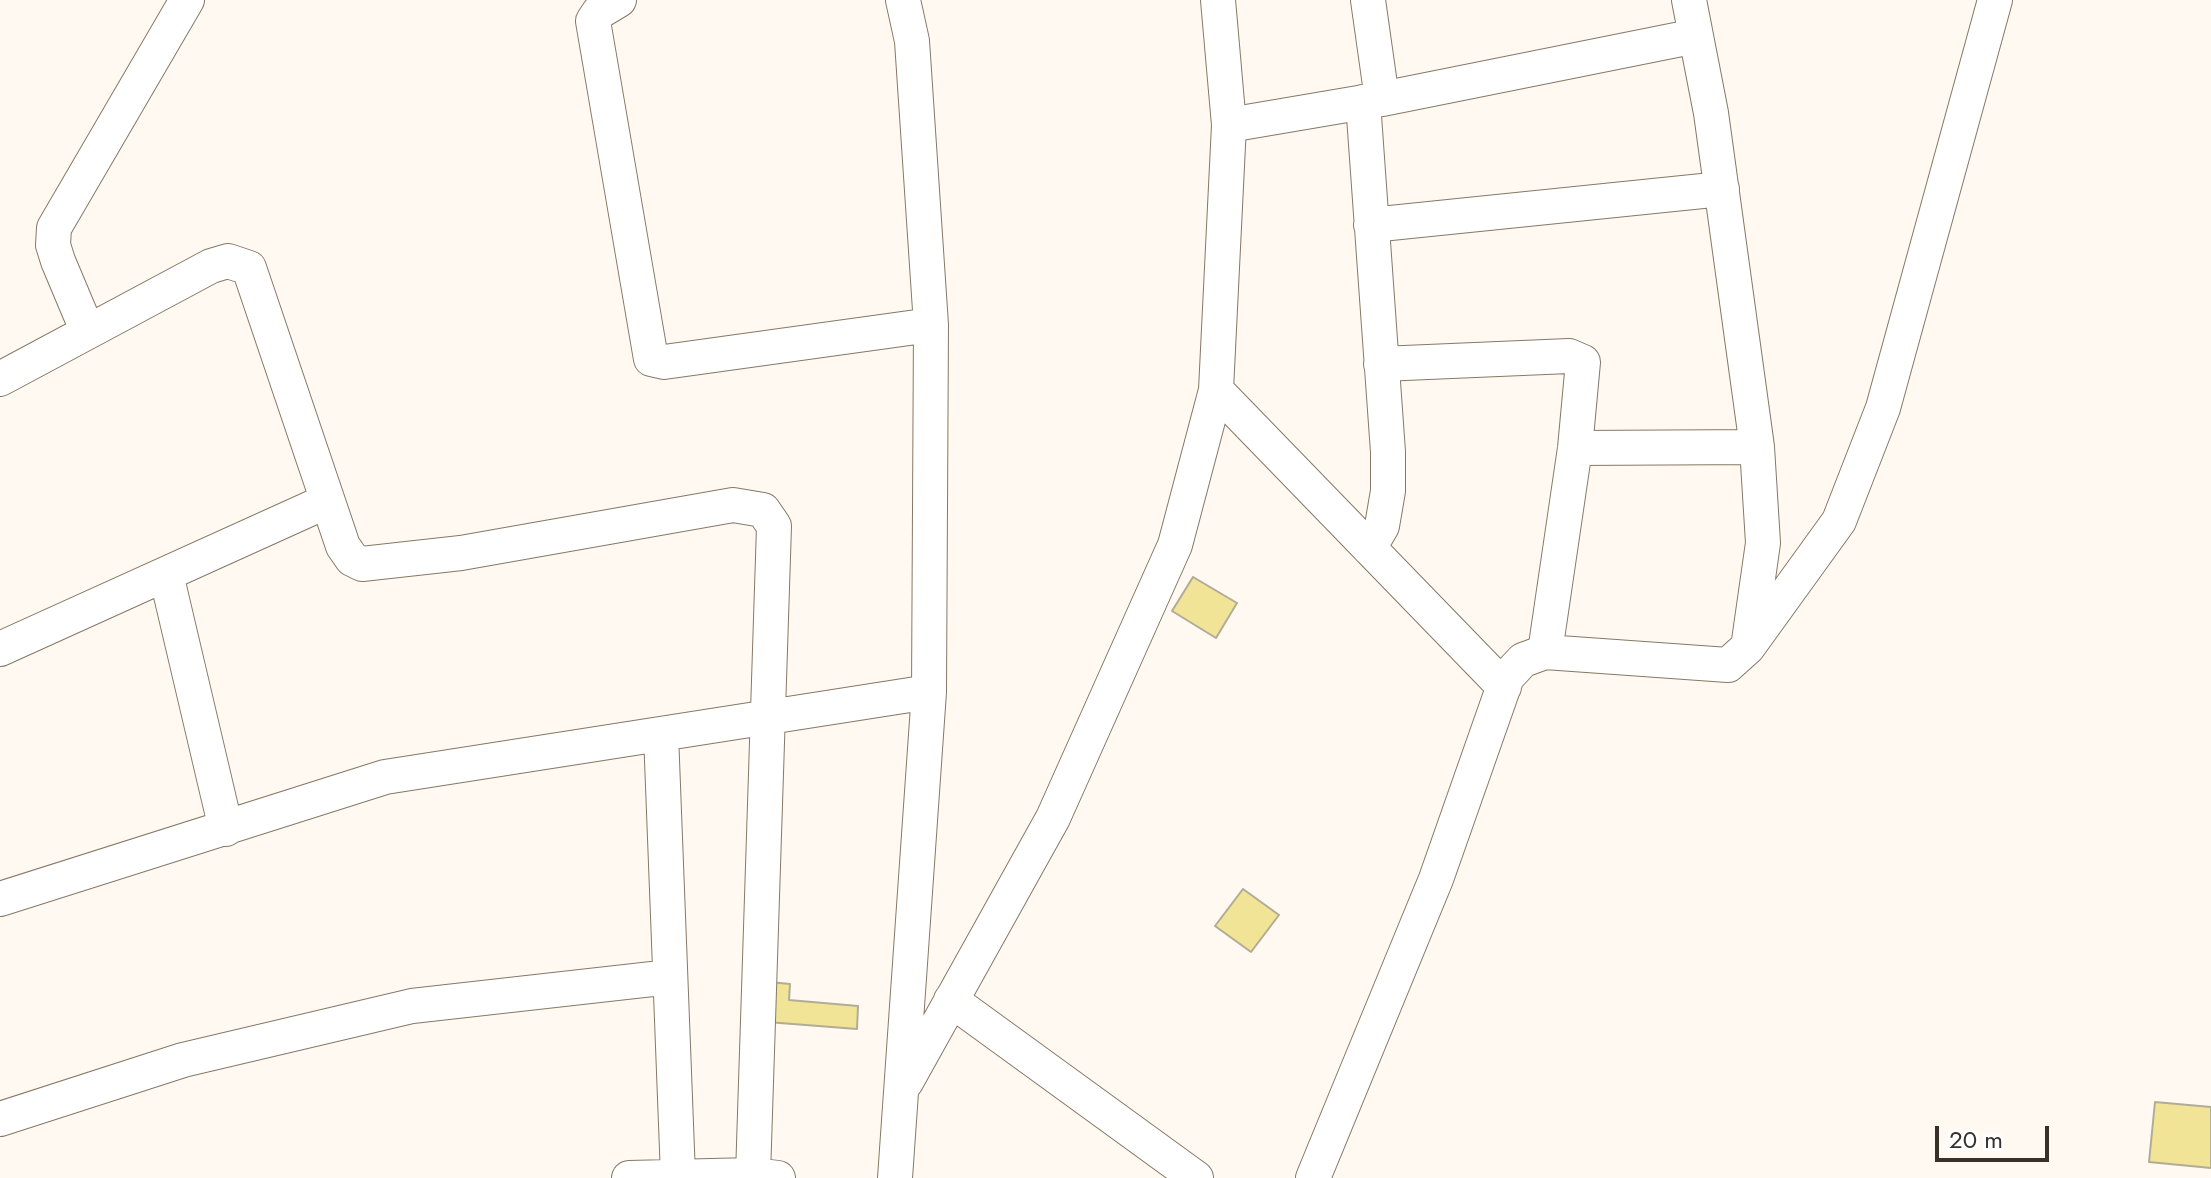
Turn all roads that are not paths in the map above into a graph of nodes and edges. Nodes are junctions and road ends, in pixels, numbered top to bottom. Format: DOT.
graph roads {
  1 [pos="187,0"];
  2 [pos="619,0"];
  3 [pos="903,0"];
  4 [pos="1218,0"];
  5 [pos="1368,0"];
  6 [pos="1689,0"];
  7 [pos="1995,0"];
  8 [pos="1696,36"];
  9 [pos="1373,101"];
  10 [pos="1229,125"];
  11 [pos="1722,189"];
  12 [pos="1371,225"];
  13 [pos="81,319"];
  14 [pos="931,325"];
  15 [pos="1381,364"];
  16 [pos="0,379"];
  17 [pos="1216,390"];
  18 [pos="1757,447"];
  19 [pos="1575,448"];
  20 [pos="327,501"];
  21 [pos="1369,548"];
  22 [pos="166,574"];
  23 [pos="1748,647"];
  24 [pos="0,649"];
  25 [pos="1545,652"];
  26 [pos="1504,687"];
  27 [pos="929,692"];
  28 [pos="770,717"];
  29 [pos="661,734"];
  30 [pos="226,829"];
  31 [pos="0,899"];
  32 [pos="670,977"];
  33 [pos="951,1000"];
  34 [pos="902,1089"];
  35 [pos="0,1119"];
  36 [pos="678,1176"];
  37 [pos="765,1176"];
  38 [pos="629,1178"];
  39 [pos="895,1178"];
  40 [pos="1196,1178"];
  41 [pos="1313,1178"];
  1 -- 13 [label="street"];
  2 -- 14 [label="street"];
  3 -- 14 [label="street"];
  4 -- 10 [label="street"];
  5 -- 9 [label="street"];
  6 -- 8 [label="street"];
  7 -- 23 [label="street"];
  8 -- 9 [label="street"];
  8 -- 11 [label="street"];
  9 -- 10 [label="street"];
  9 -- 12 [label="street"];
  10 -- 17 [label="street"];
  11 -- 12 [label="street"];
  11 -- 18 [label="street"];
  12 -- 15 [label="street"];
  13 -- 16 [label="street"];
  13 -- 20 [label="street"];
  14 -- 27 [label="street"];
  15 -- 19 [label="street"];
  15 -- 21 [label="street"];
  17 -- 21 [label="street"];
  17 -- 33 [label="street"];
  18 -- 19 [label="street"];
  18 -- 23 [label="street"];
  19 -- 25 [label="street"];
  20 -- 22 [label="street"];
  20 -- 28 [label="street"];
  21 -- 26 [label="street"];
  22 -- 24 [label="street"];
  22 -- 30 [label="street"];
  23 -- 25 [label="street"];
  25 -- 26 [label="street"];
  26 -- 41 [label="street"];
  27 -- 28 [label="street"];
  27 -- 34 [label="street"];
  28 -- 29 [label="street"];
  28 -- 37 [label="street"];
  29 -- 30 [label="street"];
  29 -- 32 [label="street"];
  30 -- 31 [label="street"];
  32 -- 35 [label="street"];
  32 -- 36 [label="street"];
  33 -- 34 [label="street"];
  33 -- 40 [label="street"];
  34 -- 39 [label="street"];
  36 -- 37 [label="street"];
  36 -- 38 [label="street"];
}
